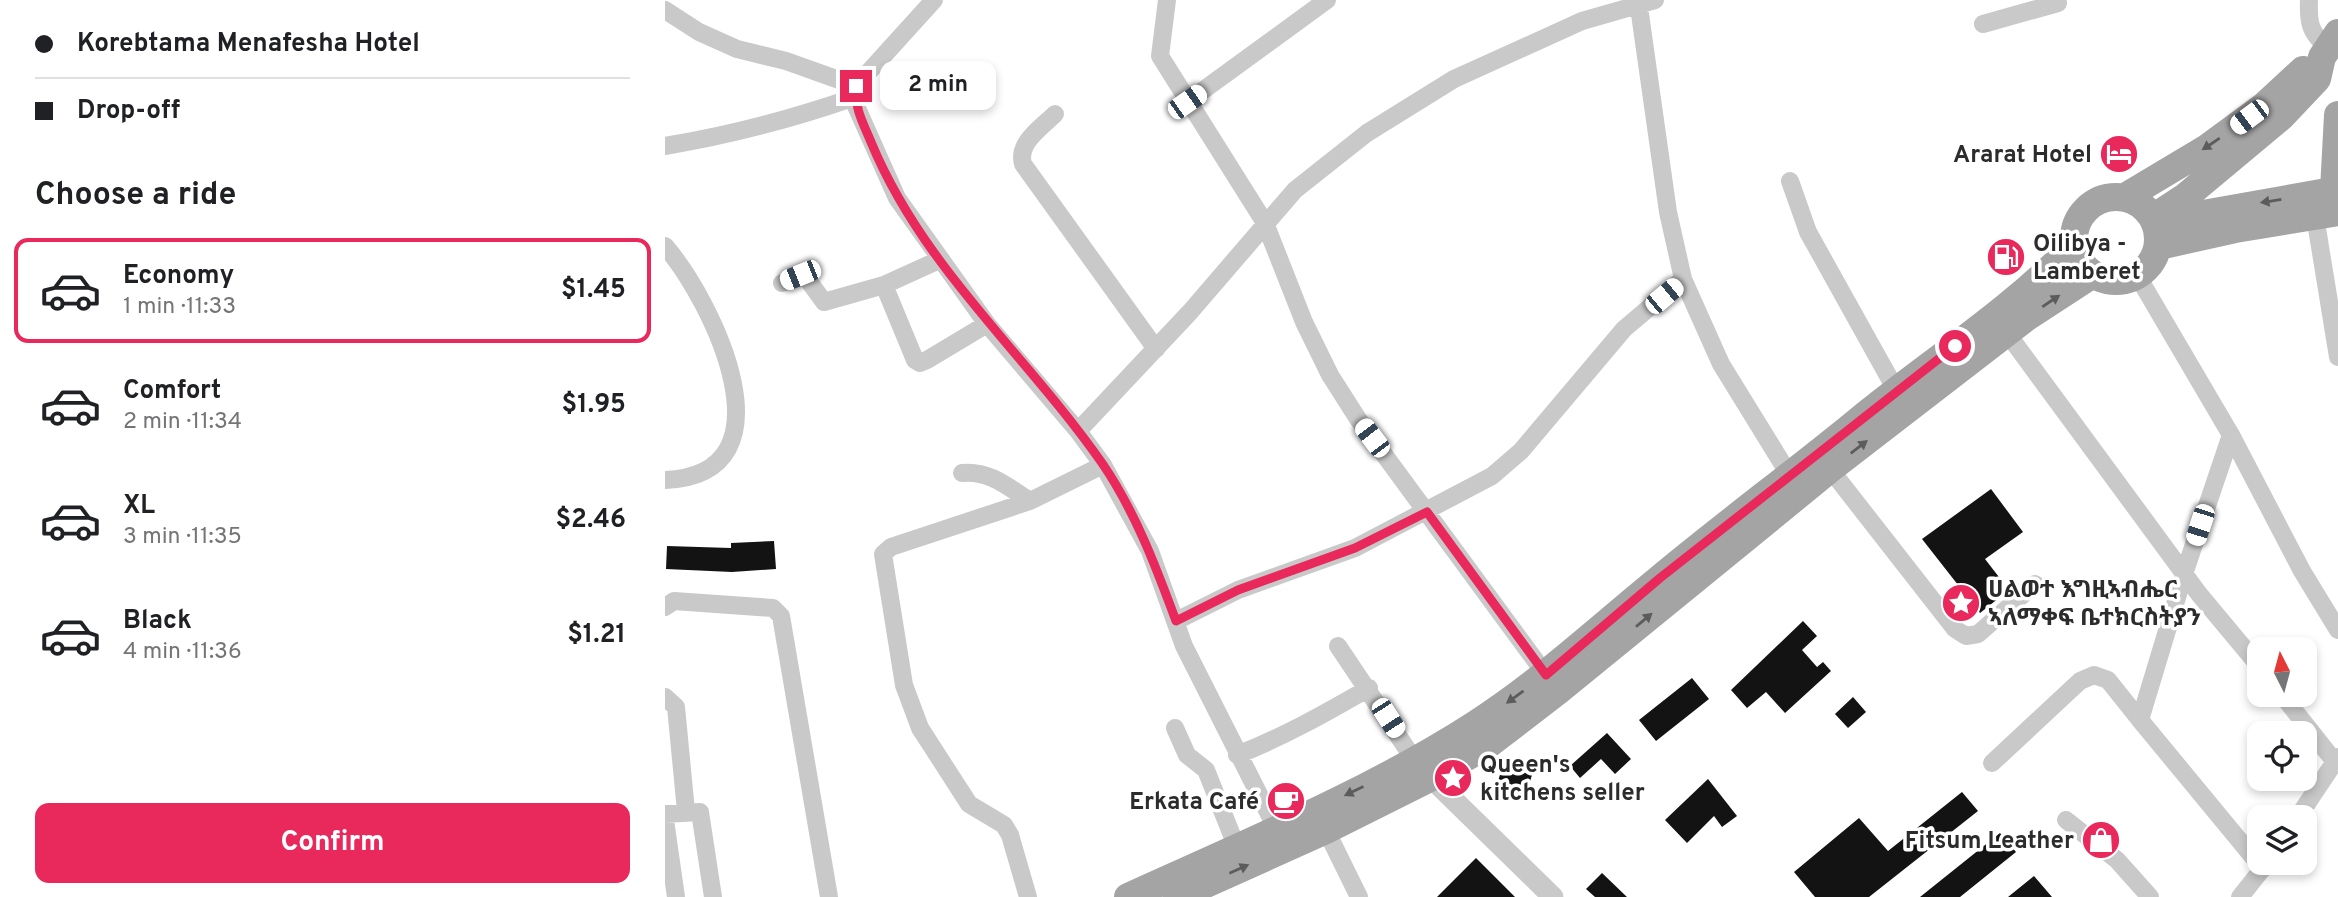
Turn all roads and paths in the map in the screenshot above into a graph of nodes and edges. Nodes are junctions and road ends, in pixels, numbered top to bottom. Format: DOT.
graph roads {
  1 [pos="934,0"];
  2 [pos="1167,0"];
  3 [pos="1327,0"];
  4 [pos="2309,0"];
  5 [pos="2061,1"];
  6 [pos="1644,2"];
  7 [pos="665,10"];
  8 [pos="1983,24"];
  9 [pos="2329,46"];
  10 [pos="855,92"];
  11 [pos="1187,102"];
  12 [pos="1055,114"];
  13 [pos="2338,115"];
  14 [pos="665,146"];
  15 [pos="1790,181"];
  16 [pos="2125,197"];
  17 [pos="2331,202"];
  18 [pos="1265,223"];
  19 [pos="2156,229"];
  20 [pos="2074,245"];
  21 [pos="665,247"];
  22 [pos="939,260"];
  23 [pos="2093,274"];
  24 [pos="2137,275"];
  25 [pos="1683,279"];
  26 [pos="782,283"];
  27 [pos="884,285"];
  28 [pos="987,324"];
  29 [pos="2007,333"];
  30 [pos="1156,349"];
  31 [pos="2338,357"];
  32 [pos="1896,390"];
  33 [pos="1078,431"];
  34 [pos="2231,435"];
  35 [pos="1103,465"];
  36 [pos="1830,469"];
  37 [pos="962,473"];
  38 [pos="1790,476"];
  39 [pos="665,480"];
  40 [pos="1030,501"];
  41 [pos="1427,512"];
  42 [pos="2185,571"];
  43 [pos="2035,584"];
  44 [pos="665,607"];
  45 [pos="1176,621"];
  46 [pos="2338,630"];
  47 [pos="1338,646"];
  48 [pos="2247,652"];
  49 [pos="1546,675"];
  50 [pos="1369,688"];
  51 [pos="665,697"];
  52 [pos="2292,707"];
  53 [pos="2140,720"];
  54 [pos="1175,728"];
  55 [pos="1237,755"];
  56 [pos="2337,760"];
  57 [pos="1992,763"];
  58 [pos="1422,770"];
  59 [pos="2306,805"];
  60 [pos="686,811"];
  61 [pos="665,814"];
  62 [pos="665,820"];
  63 [pos="2066,820"];
  64 [pos="1276,828"];
  65 [pos="1326,830"];
  66 [pos="2247,845"];
  67 [pos="1237,848"];
  68 [pos="2258,875"];
  69 [pos="2242,896"];
  70 [pos="676,897"];
  71 [pos="713,897"];
  72 [pos="829,897"];
  73 [pos="1028,897"];
  74 [pos="1128,897"];
  75 [pos="1177,897"];
  76 [pos="1359,897"];
  77 [pos="1553,897"];
  78 [pos="2150,897"];
  1 -- 10 [label="street"];
  2 -- 11 [label="street"];
  3 -- 11 [label="street"];
  4 -- 9 [label="street"];
  5 -- 8 [label="street"];
  6 -- 18 [label="street"];
  6 -- 25 [label="street"];
  7 -- 10 [label="street"];
  9 -- 16 [label="main road, one-way"];
  9 -- 19 [label="main road"];
  10 -- 14 [label="street"];
  10 -- 22 [label="street"];
  11 -- 18 [label="street"];
  12 -- 30 [label="street"];
  13 -- 17 [label="main road"];
  15 -- 32 [label="street"];
  16 -- 19 [label="main road"];
  16 -- 20 [label="main road"];
  17 -- 19 [label="main road"];
  17 -- 31 [label="street"];
  18 -- 30 [label="street"];
  18 -- 41 [label="street"];
  19 -- 24 [label="main road"];
  20 -- 23 [label="main road"];
  20 -- 32 [label="main road"];
  21 -- 39 [label="street"];
  22 -- 27 [label="street"];
  22 -- 28 [label="street"];
  23 -- 24 [label="main road"];
  29 -- 23 [label="main road, one-way"];
  24 -- 34 [label="street"];
  25 -- 38 [label="street"];
  25 -- 41 [label="street"];
  26 -- 27 [label="street"];
  27 -- 28 [label="street"];
  28 -- 33 [label="street"];
  36 -- 29 [label="main road, one-way"];
  29 -- 42 [label="street"];
  30 -- 33 [label="street"];
  32 -- 38 [label="main road"];
  33 -- 35 [label="street"];
  34 -- 42 [label="street"];
  34 -- 46 [label="street"];
  35 -- 40 [label="street"];
  35 -- 45 [label="street"];
  36 -- 43 [label="street"];
  58 -- 36 [label="main road, one-way"];
  37 -- 40 [label="street"];
  38 -- 49 [label="main road"];
  40 -- 73 [label="street"];
  41 -- 45 [label="street"];
  41 -- 49 [label="street"];
  42 -- 48 [label="street"];
  42 -- 53 [label="street"];
  44 -- 72 [label="street"];
  45 -- 55 [label="street"];
  47 -- 50 [label="street"];
  49 -- 58 [label="main road, one-way"];
  50 -- 55 [label="street"];
  50 -- 58 [label="street"];
  51 -- 60 [label="street"];
  52 -- 56 [label="street"];
  53 -- 57 [label="street"];
  53 -- 66 [label="street"];
  54 -- 67 [label="street"];
  55 -- 64 [label="street"];
  56 -- 59 [label="street"];
  58 -- 64 [label="main road, one-way"];
  58 -- 65 [label="main road"];
  58 -- 77 [label="street"];
  60 -- 61 [label="street"];
  60 -- 71 [label="street"];
  62 -- 70 [label="street"];
  63 -- 78 [label="street"];
  64 -- 67 [label="main road"];
  75 -- 65 [label="main road, one-way"];
  65 -- 76 [label="street"];
  67 -- 74 [label="main road"];
  68 -- 69 [label="street"];
}
